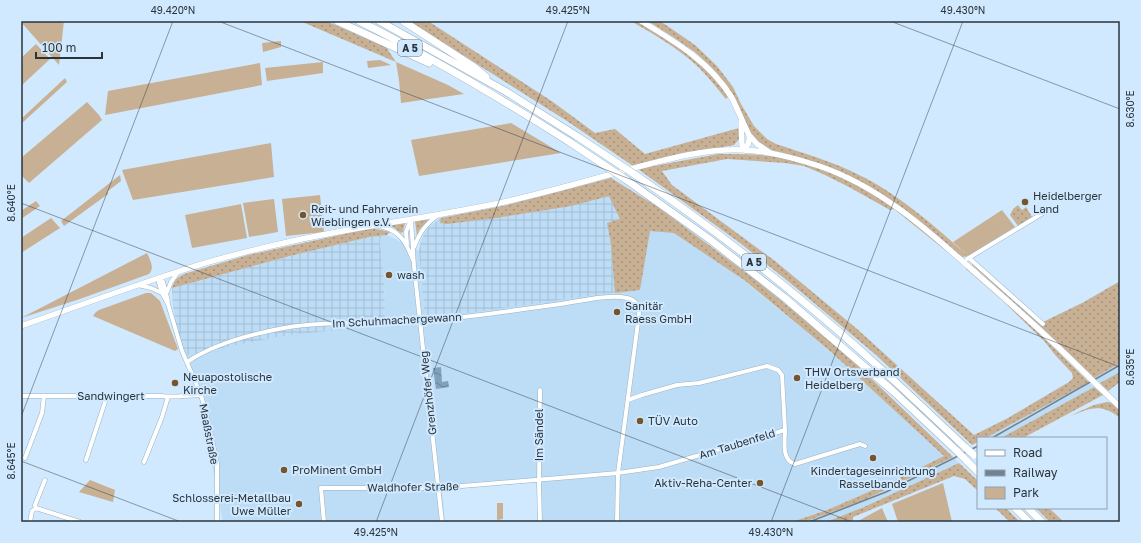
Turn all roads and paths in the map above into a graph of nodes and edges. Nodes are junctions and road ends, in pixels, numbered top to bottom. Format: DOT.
graph roads {
  1 [pos="358,21"];
  2 [pos="379,21"];
  3 [pos="641,21"];
  4 [pos="338,22"];
  5 [pos="405,22"];
  6 [pos="461,76"];
  7 [pos="505,92"];
  8 [pos="740,116"];
  9 [pos="749,135"];
  10 [pos="741,137"];
  11 [pos="728,150"];
  12 [pos="744,150"];
  13 [pos="772,154"];
  14 [pos="1043,213"];
  15 [pos="438,215"];
  16 [pos="411,219"];
  17 [pos="373,225"];
  18 [pos="407,246"];
  19 [pos="414,247"];
  20 [pos="966,260"];
  21 [pos="414,263"];
  22 [pos="178,271"];
  23 [pos="159,278"];
  24 [pos="138,285"];
  25 [pos="164,293"];
  26 [pos="420,321"];
  27 [pos="1043,324"];
  28 [pos="21,326"];
  29 [pos="187,362"];
  30 [pos="540,390"];
  31 [pos="201,395"];
  32 [pos="21,396"];
  33 [pos="44,396"];
  34 [pos="108,396"];
  35 [pos="168,397"];
  36 [pos="628,400"];
  37 [pos="1120,407"];
  38 [pos="785,430"];
  39 [pos="865,446"];
  40 [pos="976,457"];
  41 [pos="25,458"];
  42 [pos="86,460"];
  43 [pos="144,462"];
  44 [pos="977,471"];
  45 [pos="618,473"];
  46 [pos="539,479"];
  47 [pos="44,480"];
  48 [pos="438,488"];
  49 [pos="36,508"];
  50 [pos="1016,509"];
  51 [pos="1029,509"];
  52 [pos="30,522"];
  53 [pos="80,522"];
  54 [pos="217,522"];
  55 [pos="324,522"];
  56 [pos="442,522"];
  57 [pos="540,522"];
  58 [pos="617,522"];
  59 [pos="1029,522"];
  60 [pos="1042,522"];
  1 -- 6 [label="highway, A 5"];
  2 -- 7 [label="highway, A 5"];
  3 -- 8 [label="main road"];
  4 -- 6 [label="highway, A 5"];
  5 -- 7 [label="highway"];
  6 -- 44 [label="highway, A 5, bridge"];
  7 -- 40 [label="highway, A 5, bridge"];
  8 -- 9 [label="main road"];
  8 -- 10 [label="main road"];
  9 -- 12 [label="main road"];
  9 -- 13 [label="main road"];
  10 -- 11 [label="main road"];
  10 -- 12 [label="main road"];
  11 -- 12 [label="main road"];
  11 -- 15 [label="main road"];
  12 -- 13 [label="main road"];
  13 -- 20 [label="main road"];
  14 -- 20 [label="street"];
  15 -- 16 [label="main road"];
  15 -- 19 [label="street, Grenzhöfer Weg"];
  16 -- 17 [label="main road"];
  16 -- 18 [label="street, Grenzhöfer Weg"];
  16 -- 19 [label="street, Grenzhöfer Weg"];
  17 -- 18 [label="street, Grenzhöfer Weg"];
  17 -- 22 [label="main road"];
  18 -- 21 [label="street, Grenzhöfer Weg"];
  19 -- 21 [label="street, Grenzhöfer Weg"];
  20 -- 27 [label="street"];
  20 -- 37 [label="main road, bridge"];
  21 -- 26 [label="street, Grenzhöfer Weg"];
  22 -- 23 [label="main road"];
  22 -- 25 [label="street"];
  23 -- 24 [label="main road"];
  23 -- 25 [label="street, Maaßstraße"];
  24 -- 25 [label="street"];
  24 -- 28 [label="main road"];
  25 -- 29 [label="street, Maaßstraße"];
  26 -- 29 [label="street, Im Schuhmachergewann"];
  26 -- 36 [label="street, Im Schuhmachergewann"];
  26 -- 48 [label="street, Grenzhöfer Weg"];
  29 -- 31 [label="street, Maaßstraße"];
  30 -- 46 [label="street, Im Sändel"];
  31 -- 35 [label="street, Sandwingert"];
  31 -- 54 [label="street, Maaßstraße"];
  32 -- 33 [label="street, Sandwingert"];
  33 -- 34 [label="street, Sandwingert"];
  33 -- 41 [label="street"];
  34 -- 35 [label="street, Sandwingert"];
  34 -- 42 [label="street"];
  35 -- 43 [label="street"];
  36 -- 38 [label="street, Am Taubenfeld"];
  36 -- 45 [label="street"];
  38 -- 39 [label="street"];
  38 -- 45 [label="street, Am Taubenfeld"];
  45 -- 46 [label="street, Waldhofer Straße"];
  45 -- 58 [label="street"];
  46 -- 48 [label="street, Waldhofer Straße"];
  46 -- 57 [label="street"];
  47 -- 49 [label="street"];
  48 -- 55 [label="street, Waldhofer Straße"];
  48 -- 56 [label="street, Grenzhöfer Weg"];
  49 -- 52 [label="street"];
  49 -- 53 [label="street"];
  50 -- 59 [label="highway"];
  51 -- 60 [label="highway"];
}
